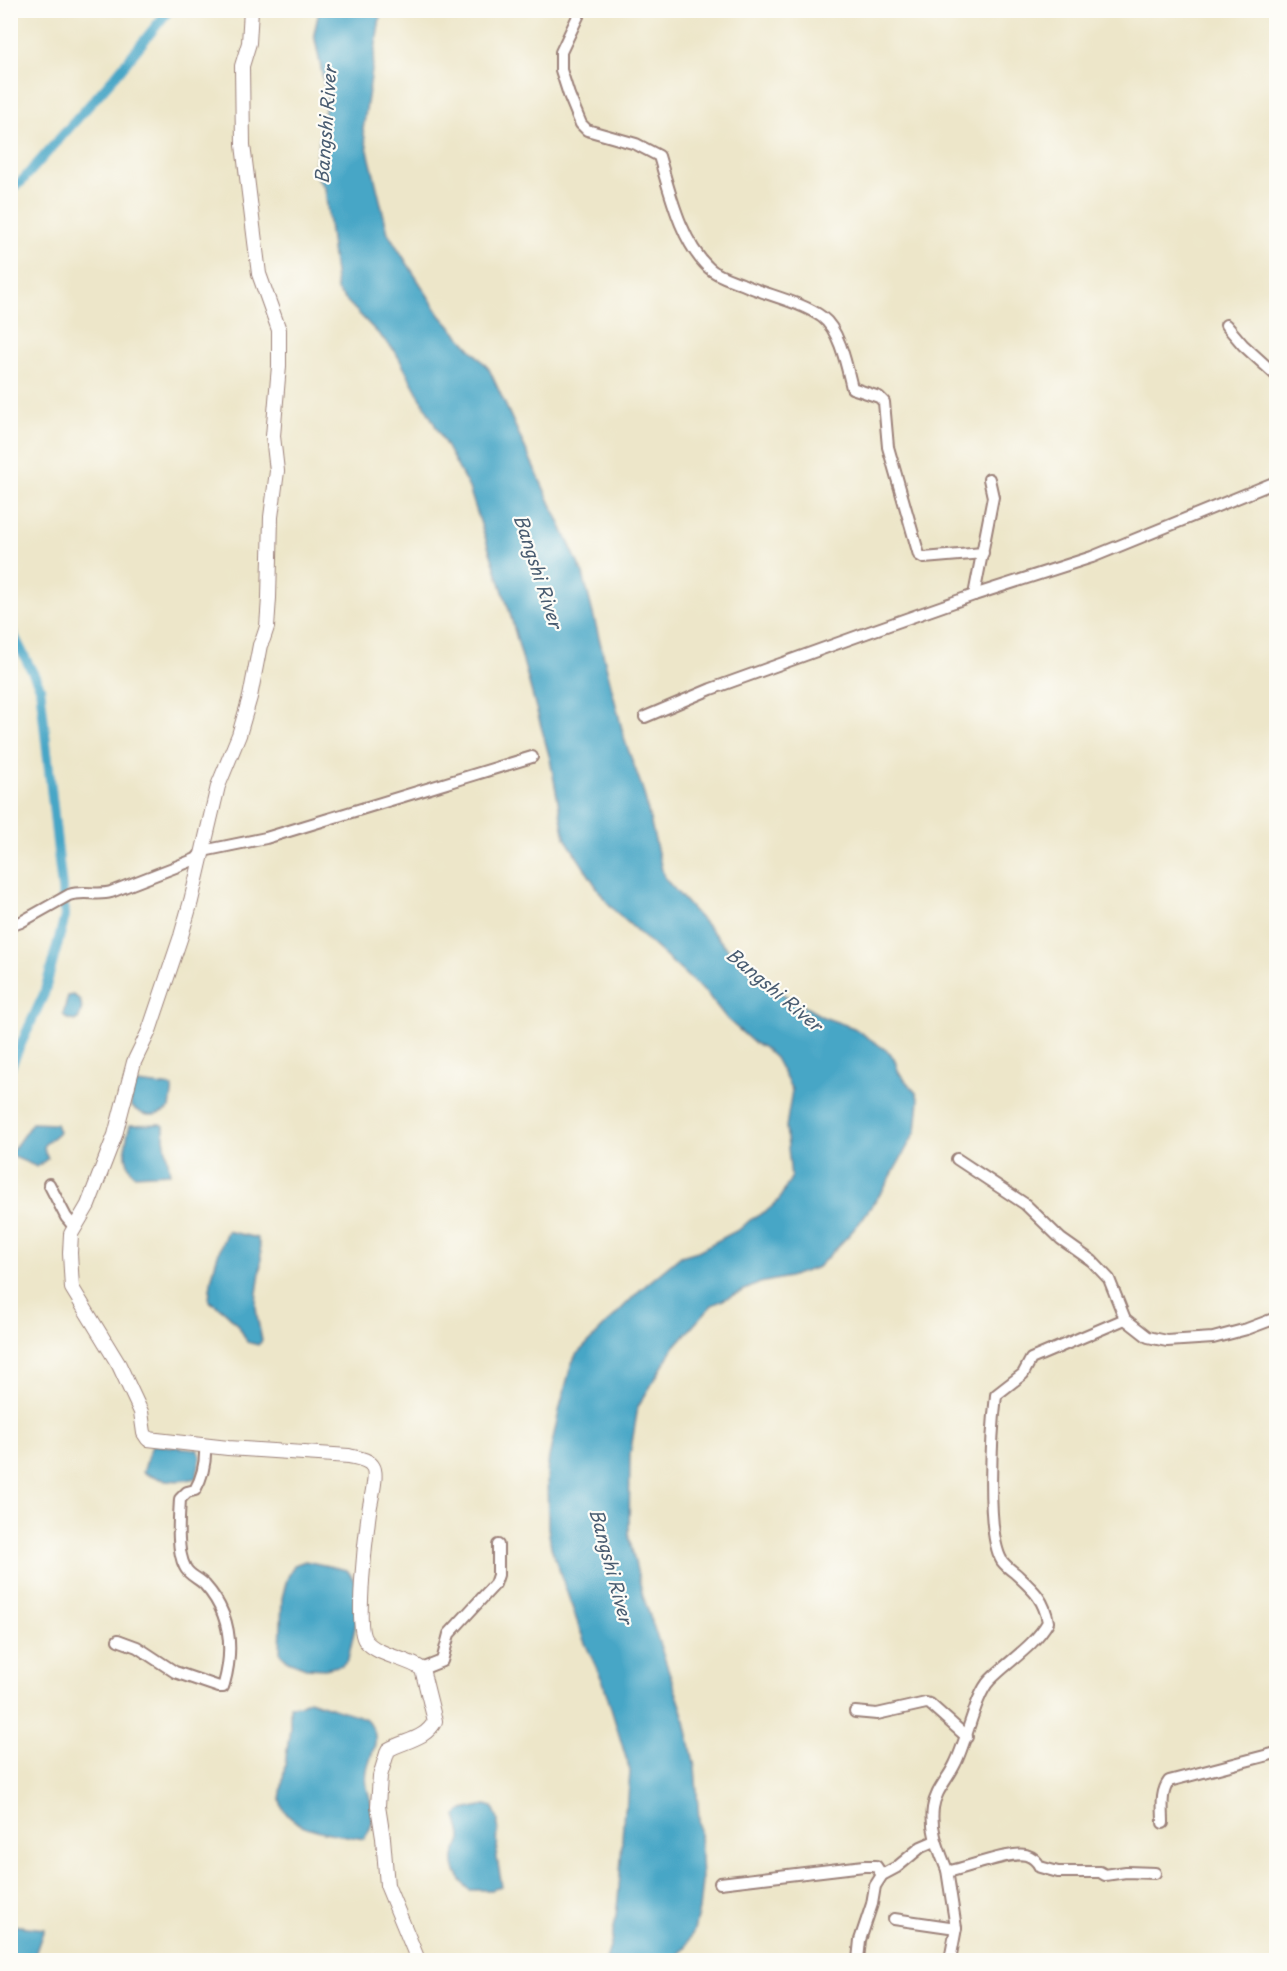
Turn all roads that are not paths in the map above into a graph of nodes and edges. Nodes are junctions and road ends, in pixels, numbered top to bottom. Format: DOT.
graph roads {
  1 [pos="251,10"];
  2 [pos="581,10"];
  3 [pos="1226,325"];
  4 [pos="1276,375"];
  5 [pos="989,479"];
  6 [pos="1276,482"];
  7 [pos="983,553"];
  8 [pos="974,595"];
  9 [pos="645,717"];
  10 [pos="532,757"];
  11 [pos="203,851"];
  12 [pos="10,926"];
  13 [pos="957,1159"];
  14 [pos="49,1184"];
  15 [pos="75,1228"];
  16 [pos="1276,1318"];
  17 [pos="1125,1319"];
  18 [pos="205,1445"];
  19 [pos="498,1545"];
  20 [pos="118,1640"];
  21 [pos="422,1669"];
  22 [pos="855,1712"];
  23 [pos="967,1737"];
  24 [pos="1276,1753"];
  25 [pos="1164,1823"];
  26 [pos="935,1841"];
  27 [pos="947,1870"];
  28 [pos="1155,1873"];
  29 [pos="882,1875"];
  30 [pos="720,1883"];
  31 [pos="894,1919"];
  32 [pos="956,1928"];
  33 [pos="418,1960"];
  34 [pos="858,1960"];
  35 [pos="951,1960"];
  1 -- 11 [label="street"];
  2 -- 7 [label="street"];
  3 -- 4 [label="street"];
  5 -- 7 [label="street"];
  6 -- 8 [label="street"];
  7 -- 8 [label="street"];
  8 -- 9 [label="street"];
  10 -- 11 [label="street"];
  11 -- 12 [label="street"];
  11 -- 15 [label="street"];
  13 -- 17 [label="street"];
  14 -- 15 [label="street"];
  15 -- 18 [label="street"];
  16 -- 17 [label="street"];
  17 -- 23 [label="street"];
  18 -- 20 [label="street"];
  18 -- 21 [label="street"];
  19 -- 21 [label="street"];
  21 -- 33 [label="street"];
  22 -- 23 [label="street"];
  23 -- 26 [label="street"];
  24 -- 25 [label="street"];
  26 -- 27 [label="street"];
  26 -- 29 [label="street"];
  27 -- 28 [label="street"];
  27 -- 32 [label="street"];
  29 -- 30 [label="street"];
  29 -- 34 [label="street"];
  31 -- 32 [label="street"];
  32 -- 35 [label="street"];
}
